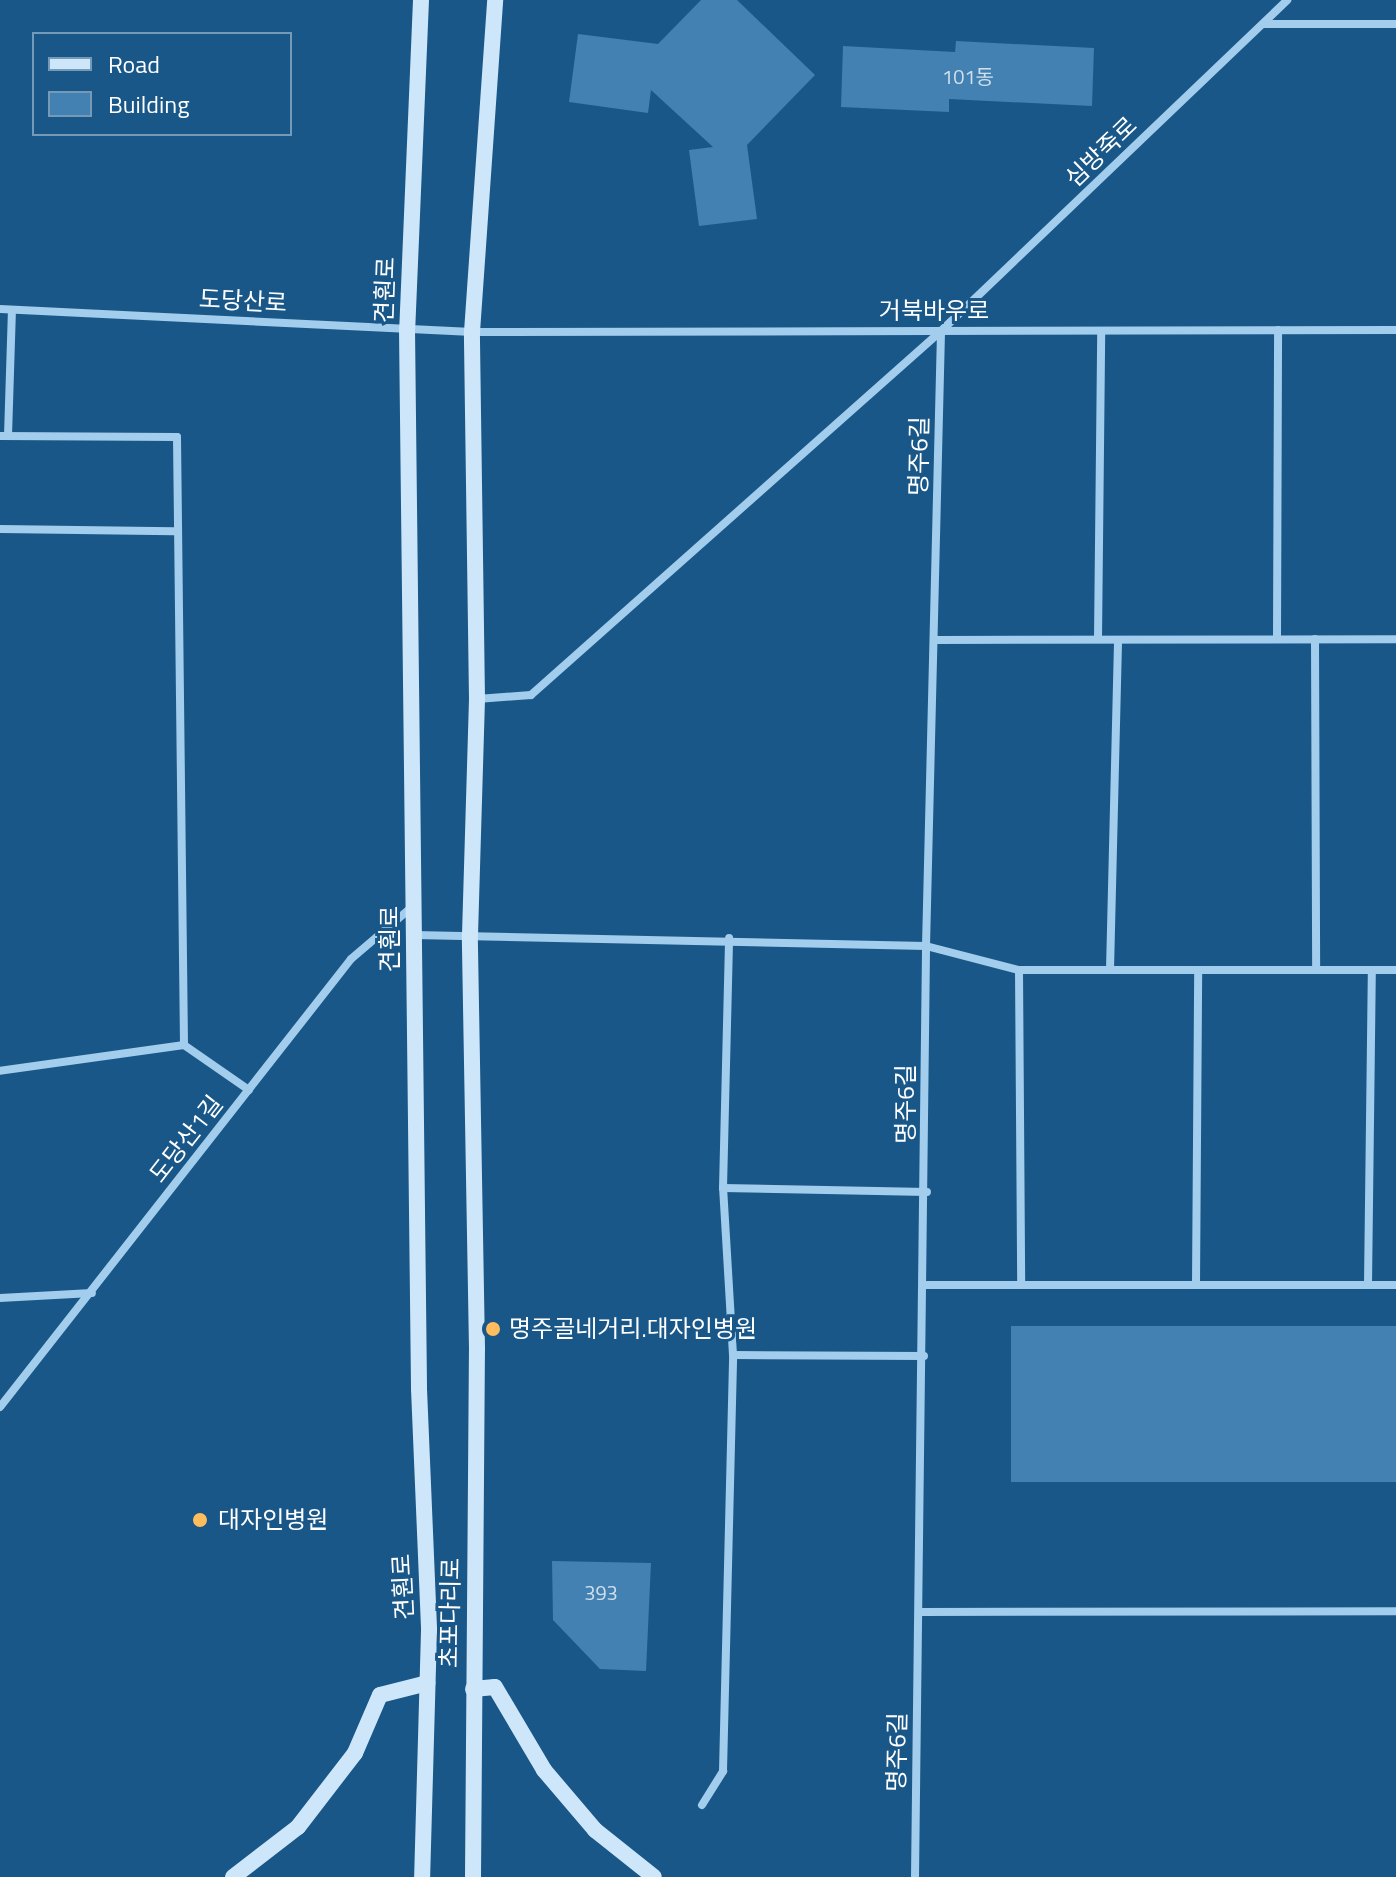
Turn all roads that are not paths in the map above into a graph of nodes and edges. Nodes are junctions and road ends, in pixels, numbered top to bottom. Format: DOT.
graph roads {
  1 [pos="421,0"];
  2 [pos="495,0"];
  3 [pos="1287,0"];
  4 [pos="1264,24"];
  5 [pos="1396,24"];
  6 [pos="0,309"];
  7 [pos="12,310"];
  8 [pos="407,329"];
  9 [pos="1278,330"];
  10 [pos="1396,330"];
  11 [pos="941,331"];
  12 [pos="1101,331"];
  13 [pos="472,332"];
  14 [pos="4,436"];
  15 [pos="0,529"];
  16 [pos="174,531"];
  17 [pos="1098,639"];
  18 [pos="1277,639"];
  19 [pos="1315,639"];
  20 [pos="1396,639"];
  21 [pos="936,640"];
  22 [pos="1118,640"];
  23 [pos="477,699"];
  24 [pos="414,905"];
  25 [pos="414,935"];
  26 [pos="470,935"];
  27 [pos="729,938"];
  28 [pos="926,946"];
  29 [pos="1019,970"];
  30 [pos="1110,970"];
  31 [pos="1198,970"];
  32 [pos="1316,970"];
  33 [pos="1372,970"];
  34 [pos="1396,970"];
  35 [pos="184,1045"];
  36 [pos="0,1071"];
  37 [pos="249,1090"];
  38 [pos="723,1188"];
  39 [pos="927,1192"];
  40 [pos="925,1285"];
  41 [pos="1021,1285"];
  42 [pos="1196,1285"];
  43 [pos="1368,1285"];
  44 [pos="1396,1285"];
  45 [pos="92,1293"];
  46 [pos="0,1298"];
  47 [pos="733,1355"];
  48 [pos="924,1356"];
  49 [pos="0,1407"];
  50 [pos="1396,1611"];
  51 [pos="920,1612"];
  52 [pos="427,1683"];
  53 [pos="473,1689"];
  54 [pos="702,1805"];
  55 [pos="233,1877"];
  56 [pos="422,1877"];
  57 [pos="473,1877"];
  58 [pos="654,1877"];
  59 [pos="915,1877"];
  1 -- 8 [label="street, 견훤로"];
  2 -- 13 [label="street"];
  3 -- 4 [label="street, 심방죽로"];
  4 -- 5 [label="street"];
  4 -- 11 [label="street, 심방죽로"];
  6 -- 7 [label="street, 도당산로"];
  7 -- 8 [label="street, 도당산로"];
  7 -- 14 [label="street"];
  8 -- 13 [label="street, 도당산로"];
  8 -- 24 [label="street, 견훤로"];
  9 -- 10 [label="street, 거북바우로"];
  9 -- 12 [label="street, 거북바우로"];
  9 -- 18 [label="street"];
  11 -- 12 [label="street, 거북바우로"];
  11 -- 13 [label="street, 거북바우로"];
  11 -- 21 [label="street, 명주6길"];
  11 -- 23 [label="street, 심방죽로"];
  12 -- 17 [label="street"];
  13 -- 23 [label="street"];
  14 -- 16 [label="street"];
  15 -- 16 [label="street"];
  16 -- 35 [label="street"];
  17 -- 21 [label="street"];
  17 -- 22 [label="street"];
  18 -- 19 [label="street"];
  18 -- 22 [label="street"];
  19 -- 20 [label="street"];
  19 -- 32 [label="street"];
  21 -- 28 [label="street, 명주6길"];
  22 -- 30 [label="street"];
  23 -- 26 [label="street"];
  24 -- 25 [label="street, 견훤로"];
  24 -- 37 [label="street, 도당산1길"];
  25 -- 26 [label="street"];
  25 -- 52 [label="street, 견훤로"];
  26 -- 27 [label="street"];
  26 -- 53 [label="street, 초포다리로"];
  27 -- 28 [label="street"];
  27 -- 38 [label="street"];
  28 -- 29 [label="street"];
  28 -- 39 [label="street, 명주6길"];
  29 -- 30 [label="street"];
  29 -- 41 [label="street"];
  30 -- 31 [label="street"];
  31 -- 32 [label="street"];
  31 -- 42 [label="street"];
  32 -- 33 [label="street"];
  33 -- 34 [label="street"];
  33 -- 43 [label="street"];
  35 -- 36 [label="street"];
  35 -- 37 [label="street"];
  37 -- 45 [label="street, 도당산1길"];
  38 -- 39 [label="street"];
  38 -- 47 [label="street"];
  39 -- 40 [label="street, 명주6길"];
  40 -- 41 [label="street"];
  40 -- 48 [label="street, 명주6길"];
  41 -- 42 [label="street"];
  42 -- 43 [label="street"];
  43 -- 44 [label="street"];
  45 -- 46 [label="street"];
  45 -- 49 [label="street, 도당산1길"];
  47 -- 48 [label="street"];
  47 -- 54 [label="street"];
  48 -- 51 [label="street, 명주6길"];
  50 -- 51 [label="street"];
  51 -- 59 [label="street, 명주6길"];
  52 -- 55 [label="street"];
  52 -- 56 [label="street, 견훤로"];
  53 -- 57 [label="street, 초포다리로"];
  53 -- 58 [label="street"];
}
